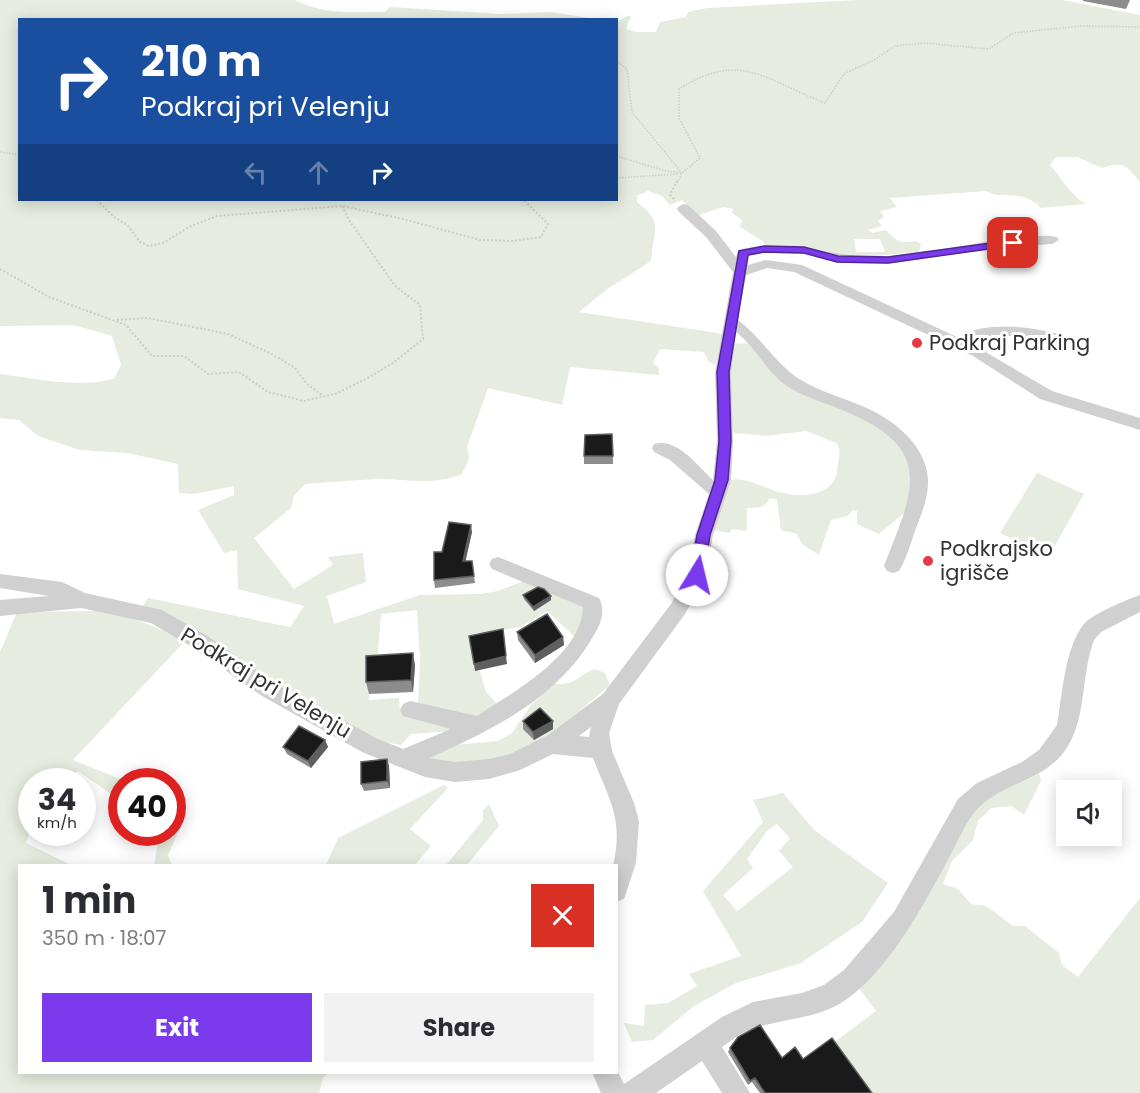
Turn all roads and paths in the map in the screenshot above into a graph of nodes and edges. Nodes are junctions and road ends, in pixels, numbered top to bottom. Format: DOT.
graph roads {
  1 [pos="1140,27"];
  2 [pos="618,62"];
  3 [pos="0,152"];
  4 [pos="18,155"];
  5 [pos="618,157"];
  6 [pos="682,173"];
  7 [pos="618,178"];
  8 [pos="99,201"];
  9 [pos="525,201"];
  10 [pos="342,206"];
  11 [pos="683,208"];
  12 [pos="1052,240"];
  13 [pos="0,269"];
  14 [pos="740,272"];
  15 [pos="113,320"];
  16 [pos="732,322"];
  17 [pos="1062,339"];
  18 [pos="958,344"];
  19 [pos="323,396"];
  20 [pos="1140,424"];
  21 [pos="660,448"];
  22 [pos="718,492"];
  23 [pos="498,564"];
  24 [pos="893,566"];
  25 [pos="0,580"];
  26 [pos="81,600"];
  27 [pos="1140,603"];
  28 [pos="0,608"];
  29 [pos="610,700"];
  30 [pos="410,710"];
  31 [pos="479,726"];
  32 [pos="551,744"];
  33 [pos="601,752"];
  34 [pos="403,759"];
  35 [pos="618,885"];
  36 [pos="705,1043"];
  37 [pos="606,1074"];
  38 [pos="614,1093"];
  39 [pos="633,1093"];
  40 [pos="737,1093"];
  1 -- 6 [label="path"];
  2 -- 6 [label="path"];
  3 -- 4 [label="path"];
  5 -- 6 [label="path"];
  6 -- 7 [label="path"];
  6 -- 11 [label="path"];
  8 -- 10 [label="path"];
  9 -- 10 [label="path"];
  10 -- 19 [label="path"];
  11 -- 14 [label="street"];
  12 -- 14 [label="street, Podkraj pri Velenju"];
  13 -- 15 [label="path"];
  14 -- 16 [label="street, Podkraj pri Velenju"];
  14 -- 18 [label="street"];
  15 -- 19 [label="path"];
  15 -- 19 [label="path"];
  16 -- 22 [label="street, Podkraj pri Velenju"];
  16 -- 24 [label="street"];
  17 -- 18 [label="street"];
  18 -- 20 [label="street"];
  21 -- 22 [label="street"];
  22 -- 29 [label="street, Podkraj pri Velenju"];
  23 -- 31 [label="street"];
  25 -- 26 [label="street, Podkraj pri Velenju"];
  26 -- 28 [label="street, Podkraj pri Velenju"];
  26 -- 34 [label="street, Podkraj pri Velenju"];
  27 -- 36 [label="street"];
  29 -- 32 [label="street, Podkraj pri Velenju"];
  29 -- 33 [label="street, Podkraj pri Velenju"];
  30 -- 31 [label="street"];
  31 -- 34 [label="street"];
  32 -- 33 [label="street"];
  32 -- 34 [label="street, Podkraj pri Velenju"];
  33 -- 35 [label="street, Podkraj pri Velenju"];
  36 -- 39 [label="street"];
  36 -- 40 [label="street"];
  37 -- 38 [label="street"];
}
